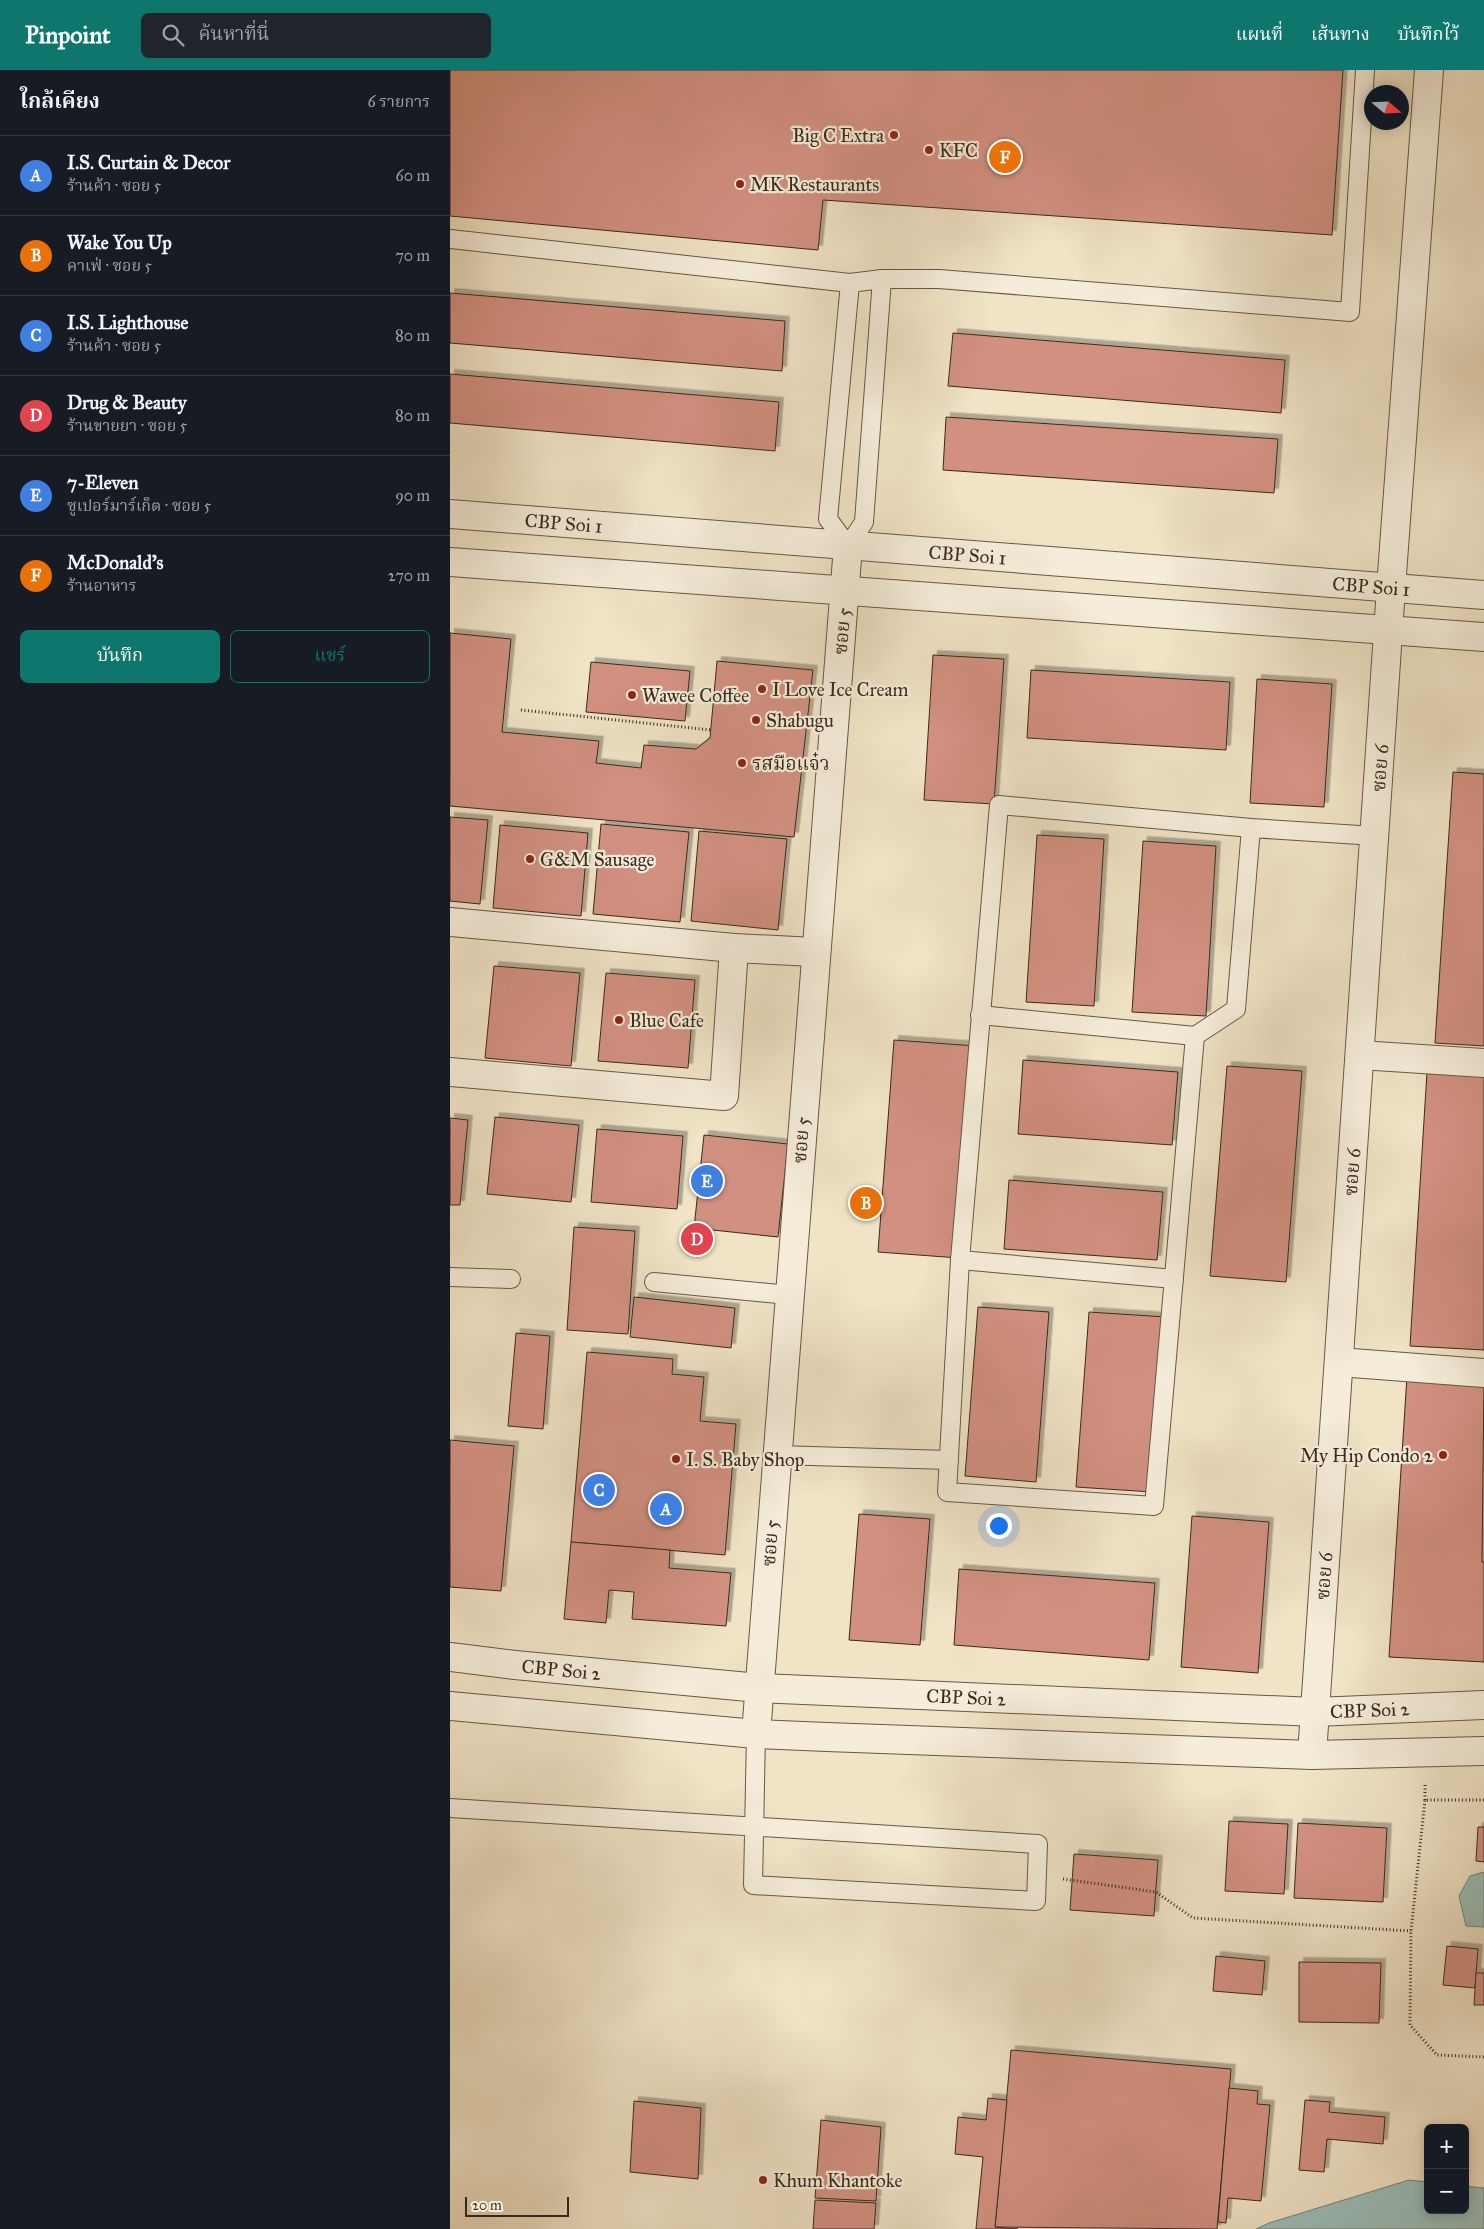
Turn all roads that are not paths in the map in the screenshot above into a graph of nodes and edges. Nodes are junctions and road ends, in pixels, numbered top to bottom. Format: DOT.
graph roads {
  1 [pos="1365,70"];
  2 [pos="1429,70"];
  3 [pos="450,238"];
  4 [pos="882,279"];
  5 [pos="850,283"];
  6 [pos="450,514"];
  7 [pos="848,546"];
  8 [pos="450,562"];
  9 [pos="1391,588"];
  10 [pos="845,591"];
  11 [pos="1484,596"];
  12 [pos="1388,630"];
  13 [pos="1484,637"];
  14 [pos="1251,828"];
  15 [pos="1375,836"];
  16 [pos="450,922"];
  17 [pos="734,948"];
  18 [pos="815,952"];
  19 [pos="980,1015"];
  20 [pos="1195,1036"];
  21 [pos="1360,1055"];
  22 [pos="1484,1063"];
  23 [pos="450,1072"];
  24 [pos="960,1260"];
  25 [pos="450,1277"];
  26 [pos="511,1279"];
  27 [pos="1174,1279"];
  28 [pos="654,1282"];
  29 [pos="789,1294"];
  30 [pos="1339,1362"];
  31 [pos="1484,1373"];
  32 [pos="777,1455"];
  33 [pos="949,1460"];
  34 [pos="450,1657"];
  35 [pos="760,1688"];
  36 [pos="1484,1705"];
  37 [pos="450,1706"];
  38 [pos="1315,1712"];
  39 [pos="756,1734"];
  40 [pos="1484,1750"];
  41 [pos="1312,1755"];
  42 [pos="450,1808"];
  43 [pos="755,1828"];
  1 -- 4 [label="lane"];
  2 -- 9 [label="street, ซอย 6"];
  3 -- 5 [label="lane"];
  4 -- 5 [label="lane"];
  4 -- 7 [label="lane"];
  5 -- 7 [label="lane"];
  6 -- 7 [label="street, CBP Soi 1"];
  7 -- 9 [label="street, CBP Soi 1"];
  7 -- 10 [label="street, ซอย 5"];
  8 -- 10 [label="street"];
  9 -- 11 [label="street, CBP Soi 1"];
  9 -- 12 [label="street, ซอย 6"];
  10 -- 12 [label="street"];
  10 -- 18 [label="street, ซอย 5"];
  12 -- 13 [label="street"];
  12 -- 15 [label="street, ซอย 6"];
  14 -- 15 [label="lane"];
  14 -- 19 [label="lane"];
  14 -- 20 [label="lane"];
  15 -- 21 [label="street, ซอย 6"];
  16 -- 17 [label="street"];
  17 -- 18 [label="street"];
  17 -- 23 [label="street"];
  18 -- 29 [label="street, ซอย 5"];
  19 -- 20 [label="lane"];
  19 -- 24 [label="lane"];
  20 -- 27 [label="lane"];
  21 -- 22 [label="street"];
  21 -- 30 [label="street, ซอย 6"];
  24 -- 27 [label="lane"];
  24 -- 33 [label="lane"];
  25 -- 26 [label="lane"];
  27 -- 33 [label="lane"];
  28 -- 29 [label="lane"];
  29 -- 32 [label="street, ซอย 5"];
  30 -- 31 [label="street"];
  30 -- 38 [label="street, ซอย 6"];
  32 -- 33 [label="lane"];
  32 -- 35 [label="street, ซอย 5"];
  34 -- 35 [label="street, CBP Soi 2"];
  35 -- 38 [label="street, CBP Soi 2"];
  35 -- 39 [label="street, ซอย 5"];
  36 -- 38 [label="street, CBP Soi 2"];
  37 -- 39 [label="street"];
  38 -- 41 [label="street, ซอย 6"];
  39 -- 41 [label="street"];
  39 -- 43 [label="lane"];
  40 -- 41 [label="street"];
  42 -- 43 [label="lane"];
  43 -- 43 [label="lane"];
}
